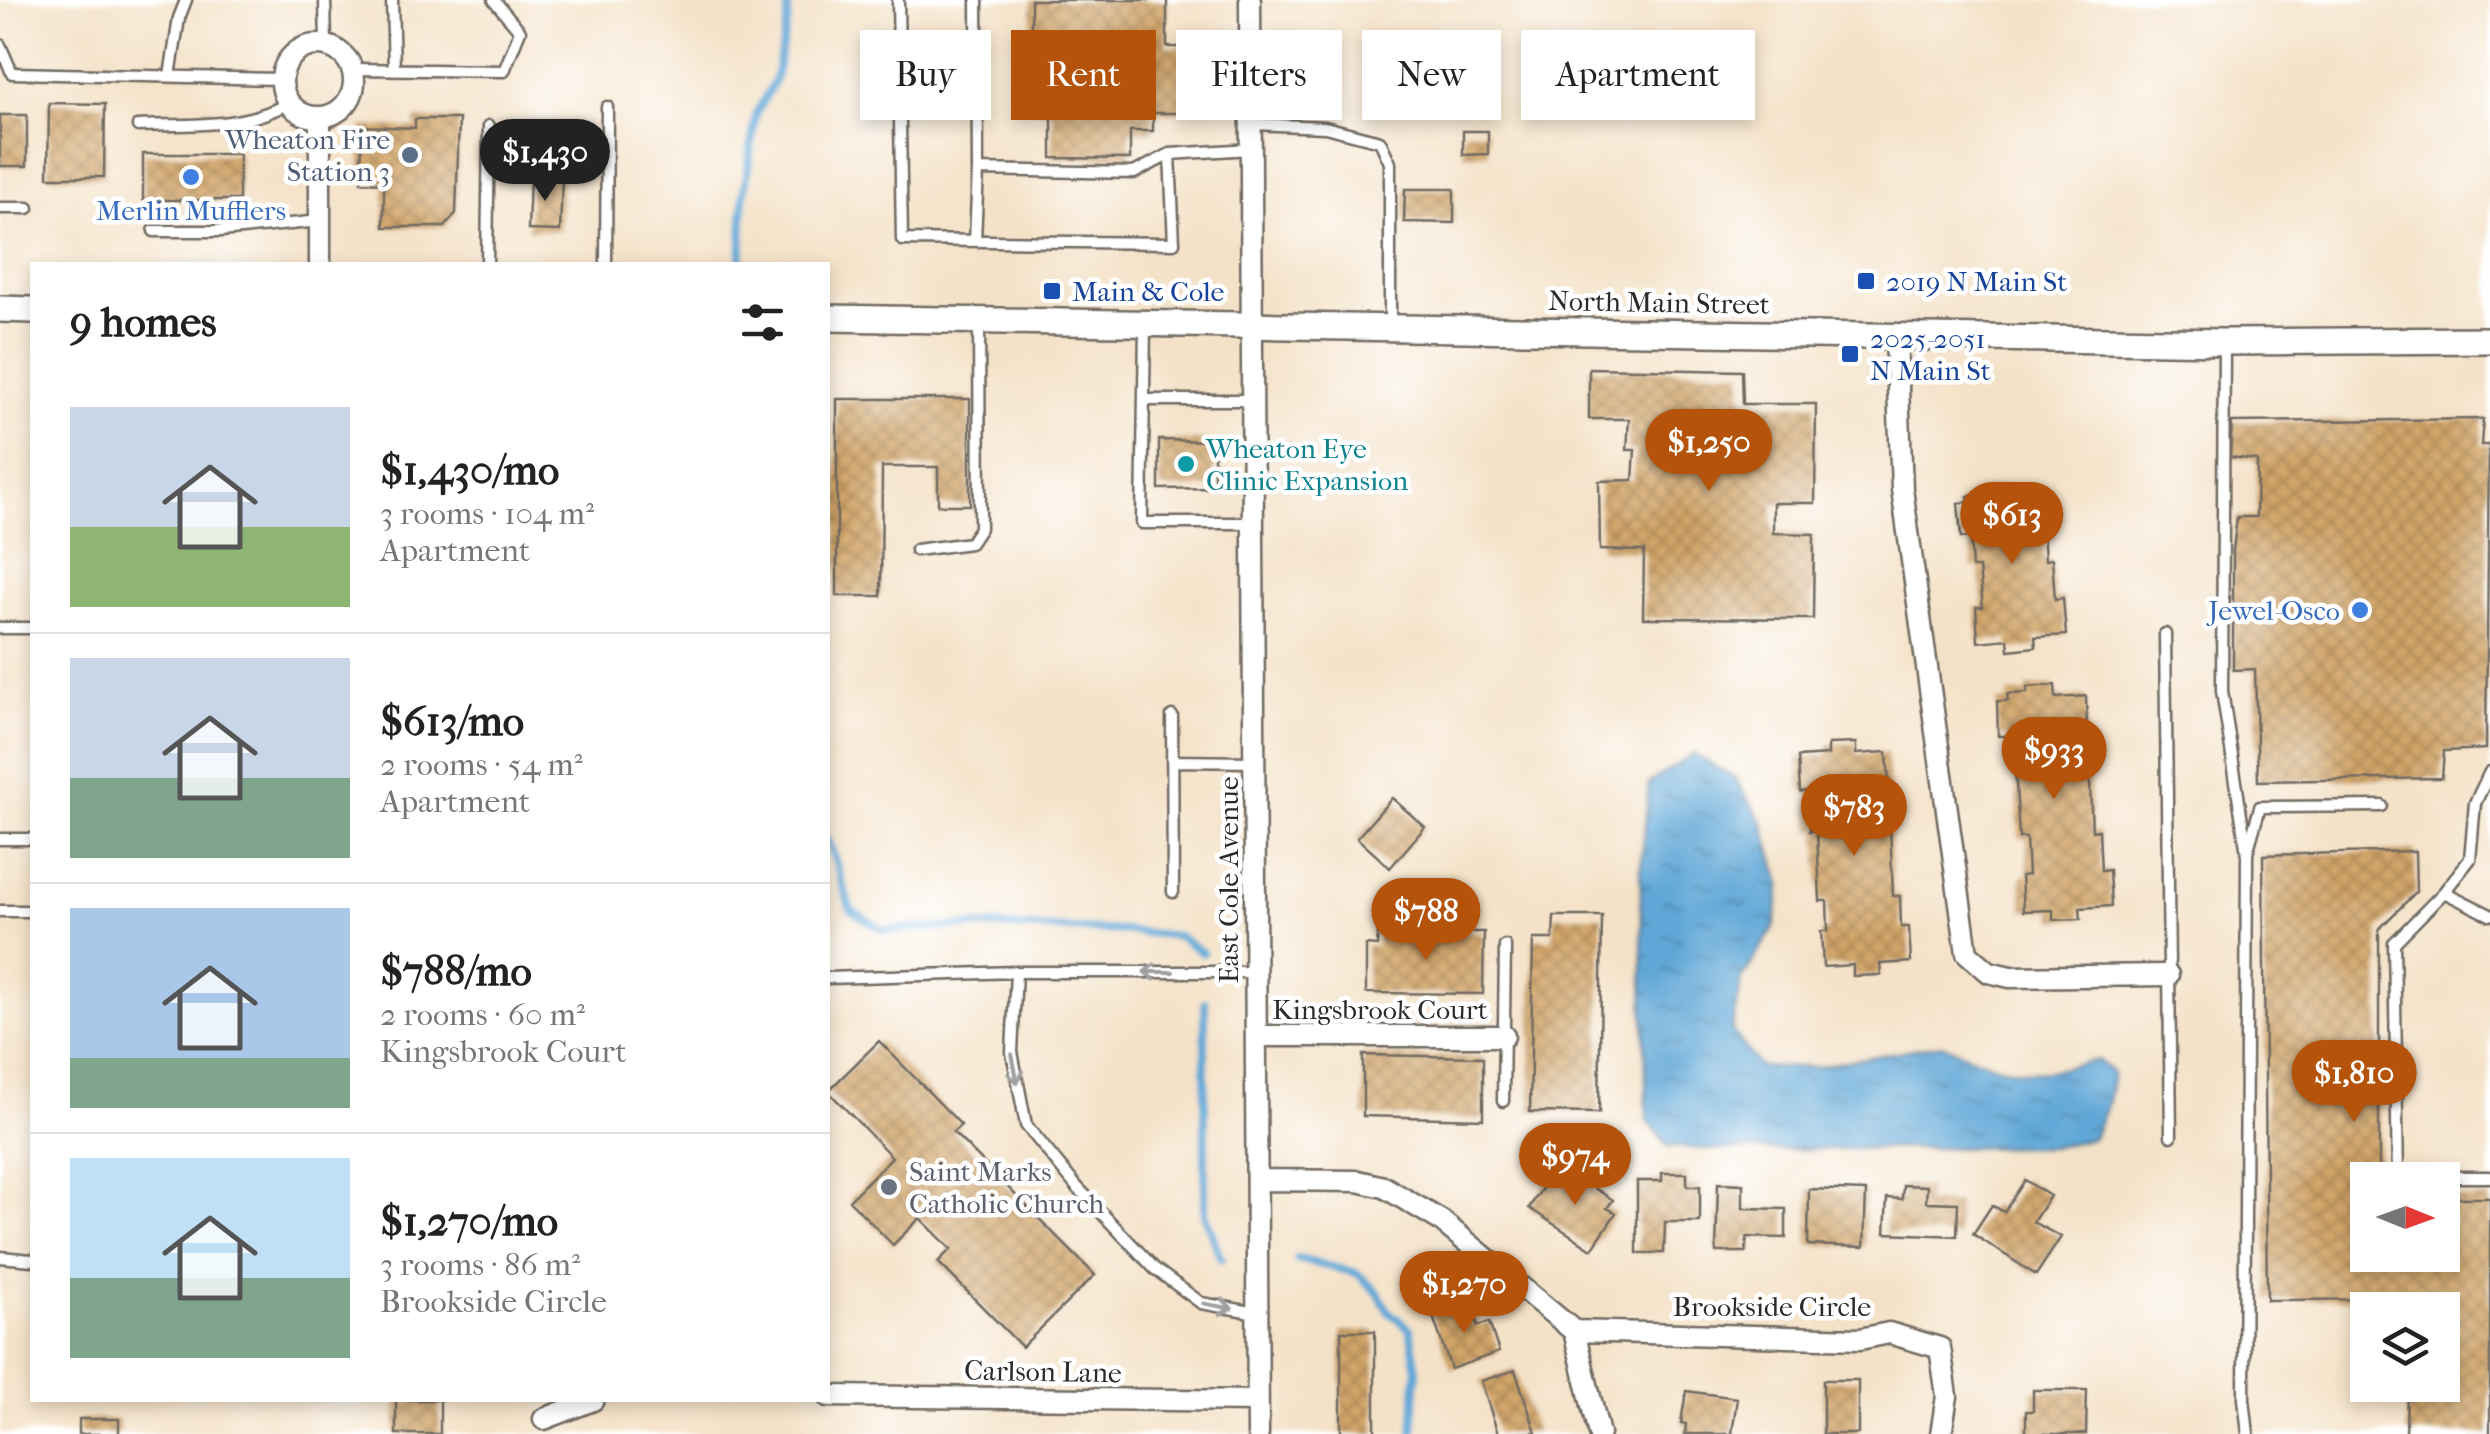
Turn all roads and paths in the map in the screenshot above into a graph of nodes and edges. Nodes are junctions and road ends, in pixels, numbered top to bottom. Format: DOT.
graph roads {
  1 [pos="186,0"];
  2 [pos="325,0"];
  3 [pos="392,0"];
  4 [pos="494,0"];
  5 [pos="898,0"];
  6 [pos="978,0"];
  7 [pos="1250,0"];
  8 [pos="0,45"];
  9 [pos="326,46"];
  10 [pos="352,70"];
  11 [pos="394,70"];
  12 [pos="170,76"];
  13 [pos="281,78"];
  14 [pos="288,102"];
  15 [pos="607,106"];
  16 [pos="320,118"];
  17 [pos="1251,124"];
  18 [pos="138,126"];
  19 [pos="489,126"];
  20 [pos="1252,149"];
  21 [pos="1170,154"];
  22 [pos="978,170"];
  23 [pos="0,208"];
  24 [pos="28,208"];
  25 [pos="320,221"];
  26 [pos="154,231"];
  27 [pos="975,240"];
  28 [pos="320,262"];
  29 [pos="487,262"];
  30 [pos="606,262"];
  31 [pos="0,309"];
  32 [pos="30,310"];
  33 [pos="830,318"];
  34 [pos="979,321"];
  35 [pos="1145,324"];
  36 [pos="1252,326"];
  37 [pos="1390,328"];
  38 [pos="1896,336"];
  39 [pos="2490,340"];
  40 [pos="2224,342"];
  41 [pos="1144,400"];
  42 [pos="1252,400"];
  43 [pos="1254,523"];
  44 [pos="916,550"];
  45 [pos="0,628"];
  46 [pos="30,628"];
  47 [pos="2165,634"];
  48 [pos="1172,716"];
  49 [pos="1172,761"];
  50 [pos="1255,762"];
  51 [pos="2490,772"];
  52 [pos="2382,806"];
  53 [pos="0,839"];
  54 [pos="30,839"];
  55 [pos="2246,853"];
  56 [pos="1174,892"];
  57 [pos="2444,892"];
  58 [pos="30,911"];
  59 [pos="0,912"];
  60 [pos="2490,914"];
  61 [pos="1505,946"];
  62 [pos="1016,972"];
  63 [pos="1256,972"];
  64 [pos="2168,975"];
  65 [pos="830,978"];
  66 [pos="1256,1036"];
  67 [pos="1504,1036"];
  68 [pos="1503,1101"];
  69 [pos="2171,1136"];
  70 [pos="2490,1177"];
  71 [pos="1257,1180"];
  72 [pos="0,1257"];
  73 [pos="30,1260"];
  74 [pos="1257,1313"];
  75 [pos="1574,1331"];
  76 [pos="830,1396"];
  77 [pos="589,1402"];
  78 [pos="1258,1402"];
  79 [pos="544,1419"];
  80 [pos="1258,1434"];
  81 [pos="1599,1434"];
  82 [pos="1942,1434"];
  83 [pos="2248,1434"];
  1 -- 12 [label="lane"];
  2 -- 9 [label="lane"];
  3 -- 11 [label="lane"];
  4 -- 11 [label="lane"];
  5 -- 27 [label="lane"];
  6 -- 22 [label="lane"];
  7 -- 17 [label="street, East Cole Avenue"];
  8 -- 12 [label="lane"];
  9 -- 10 [label="street"];
  9 -- 13 [label="street"];
  10 -- 11 [label="lane"];
  10 -- 16 [label="street"];
  12 -- 13 [label="lane"];
  13 -- 14 [label="street"];
  14 -- 16 [label="street"];
  14 -- 18 [label="lane"];
  15 -- 30 [label="lane"];
  16 -- 25 [label="street"];
  17 -- 20 [label="street, East Cole Avenue"];
  17 -- 37 [label="lane"];
  19 -- 29 [label="lane"];
  20 -- 21 [label="lane"];
  20 -- 36 [label="street, East Cole Avenue"];
  21 -- 22 [label="lane"];
  21 -- 27 [label="lane"];
  22 -- 27 [label="lane"];
  23 -- 24 [label="lane"];
  25 -- 26 [label="lane"];
  25 -- 28 [label="street"];
  31 -- 32 [label="street"];
  33 -- 34 [label="street, North Main Street"];
  34 -- 35 [label="street, North Main Street"];
  34 -- 44 [label="lane"];
  35 -- 36 [label="street, North Main Street"];
  35 -- 41 [label="lane"];
  36 -- 37 [label="street, North Main Street"];
  36 -- 42 [label="street, East Cole Avenue"];
  37 -- 38 [label="street, North Main Street"];
  38 -- 40 [label="street, North Main Street"];
  38 -- 64 [label="street"];
  39 -- 40 [label="street, North Main Street"];
  40 -- 55 [label="lane"];
  41 -- 42 [label="lane"];
  41 -- 43 [label="lane"];
  42 -- 43 [label="street, East Cole Avenue"];
  43 -- 50 [label="street, East Cole Avenue"];
  45 -- 46 [label="lane"];
  47 -- 64 [label="lane"];
  48 -- 49 [label="lane"];
  49 -- 50 [label="lane"];
  49 -- 56 [label="lane"];
  50 -- 63 [label="street, East Cole Avenue"];
  51 -- 57 [label="lane"];
  52 -- 55 [label="lane"];
  53 -- 54 [label="lane"];
  55 -- 83 [label="lane"];
  57 -- 60 [label="lane"];
  57 -- 70 [label="lane"];
  58 -- 59 [label="lane"];
  61 -- 67 [label="lane"];
  63 -- 62 [label="lane, one-way"];
  62 -- 65 [label="lane"];
  62 -- 74 [label="lane, one-way"];
  63 -- 66 [label="street, East Cole Avenue"];
  64 -- 69 [label="lane"];
  66 -- 67 [label="street, Kingsbrook Court"];
  66 -- 71 [label="street, East Cole Avenue"];
  67 -- 68 [label="lane"];
  71 -- 74 [label="street, East Cole Avenue"];
  71 -- 75 [label="street"];
  72 -- 73 [label="lane"];
  74 -- 78 [label="street, East Cole Avenue"];
  75 -- 81 [label="street"];
  75 -- 82 [label="street, Brookside Circle"];
  76 -- 78 [label="street, Carlson Lane"];
  77 -- 79 [label="street"];
  78 -- 80 [label="street, East Cole Avenue"];
}
